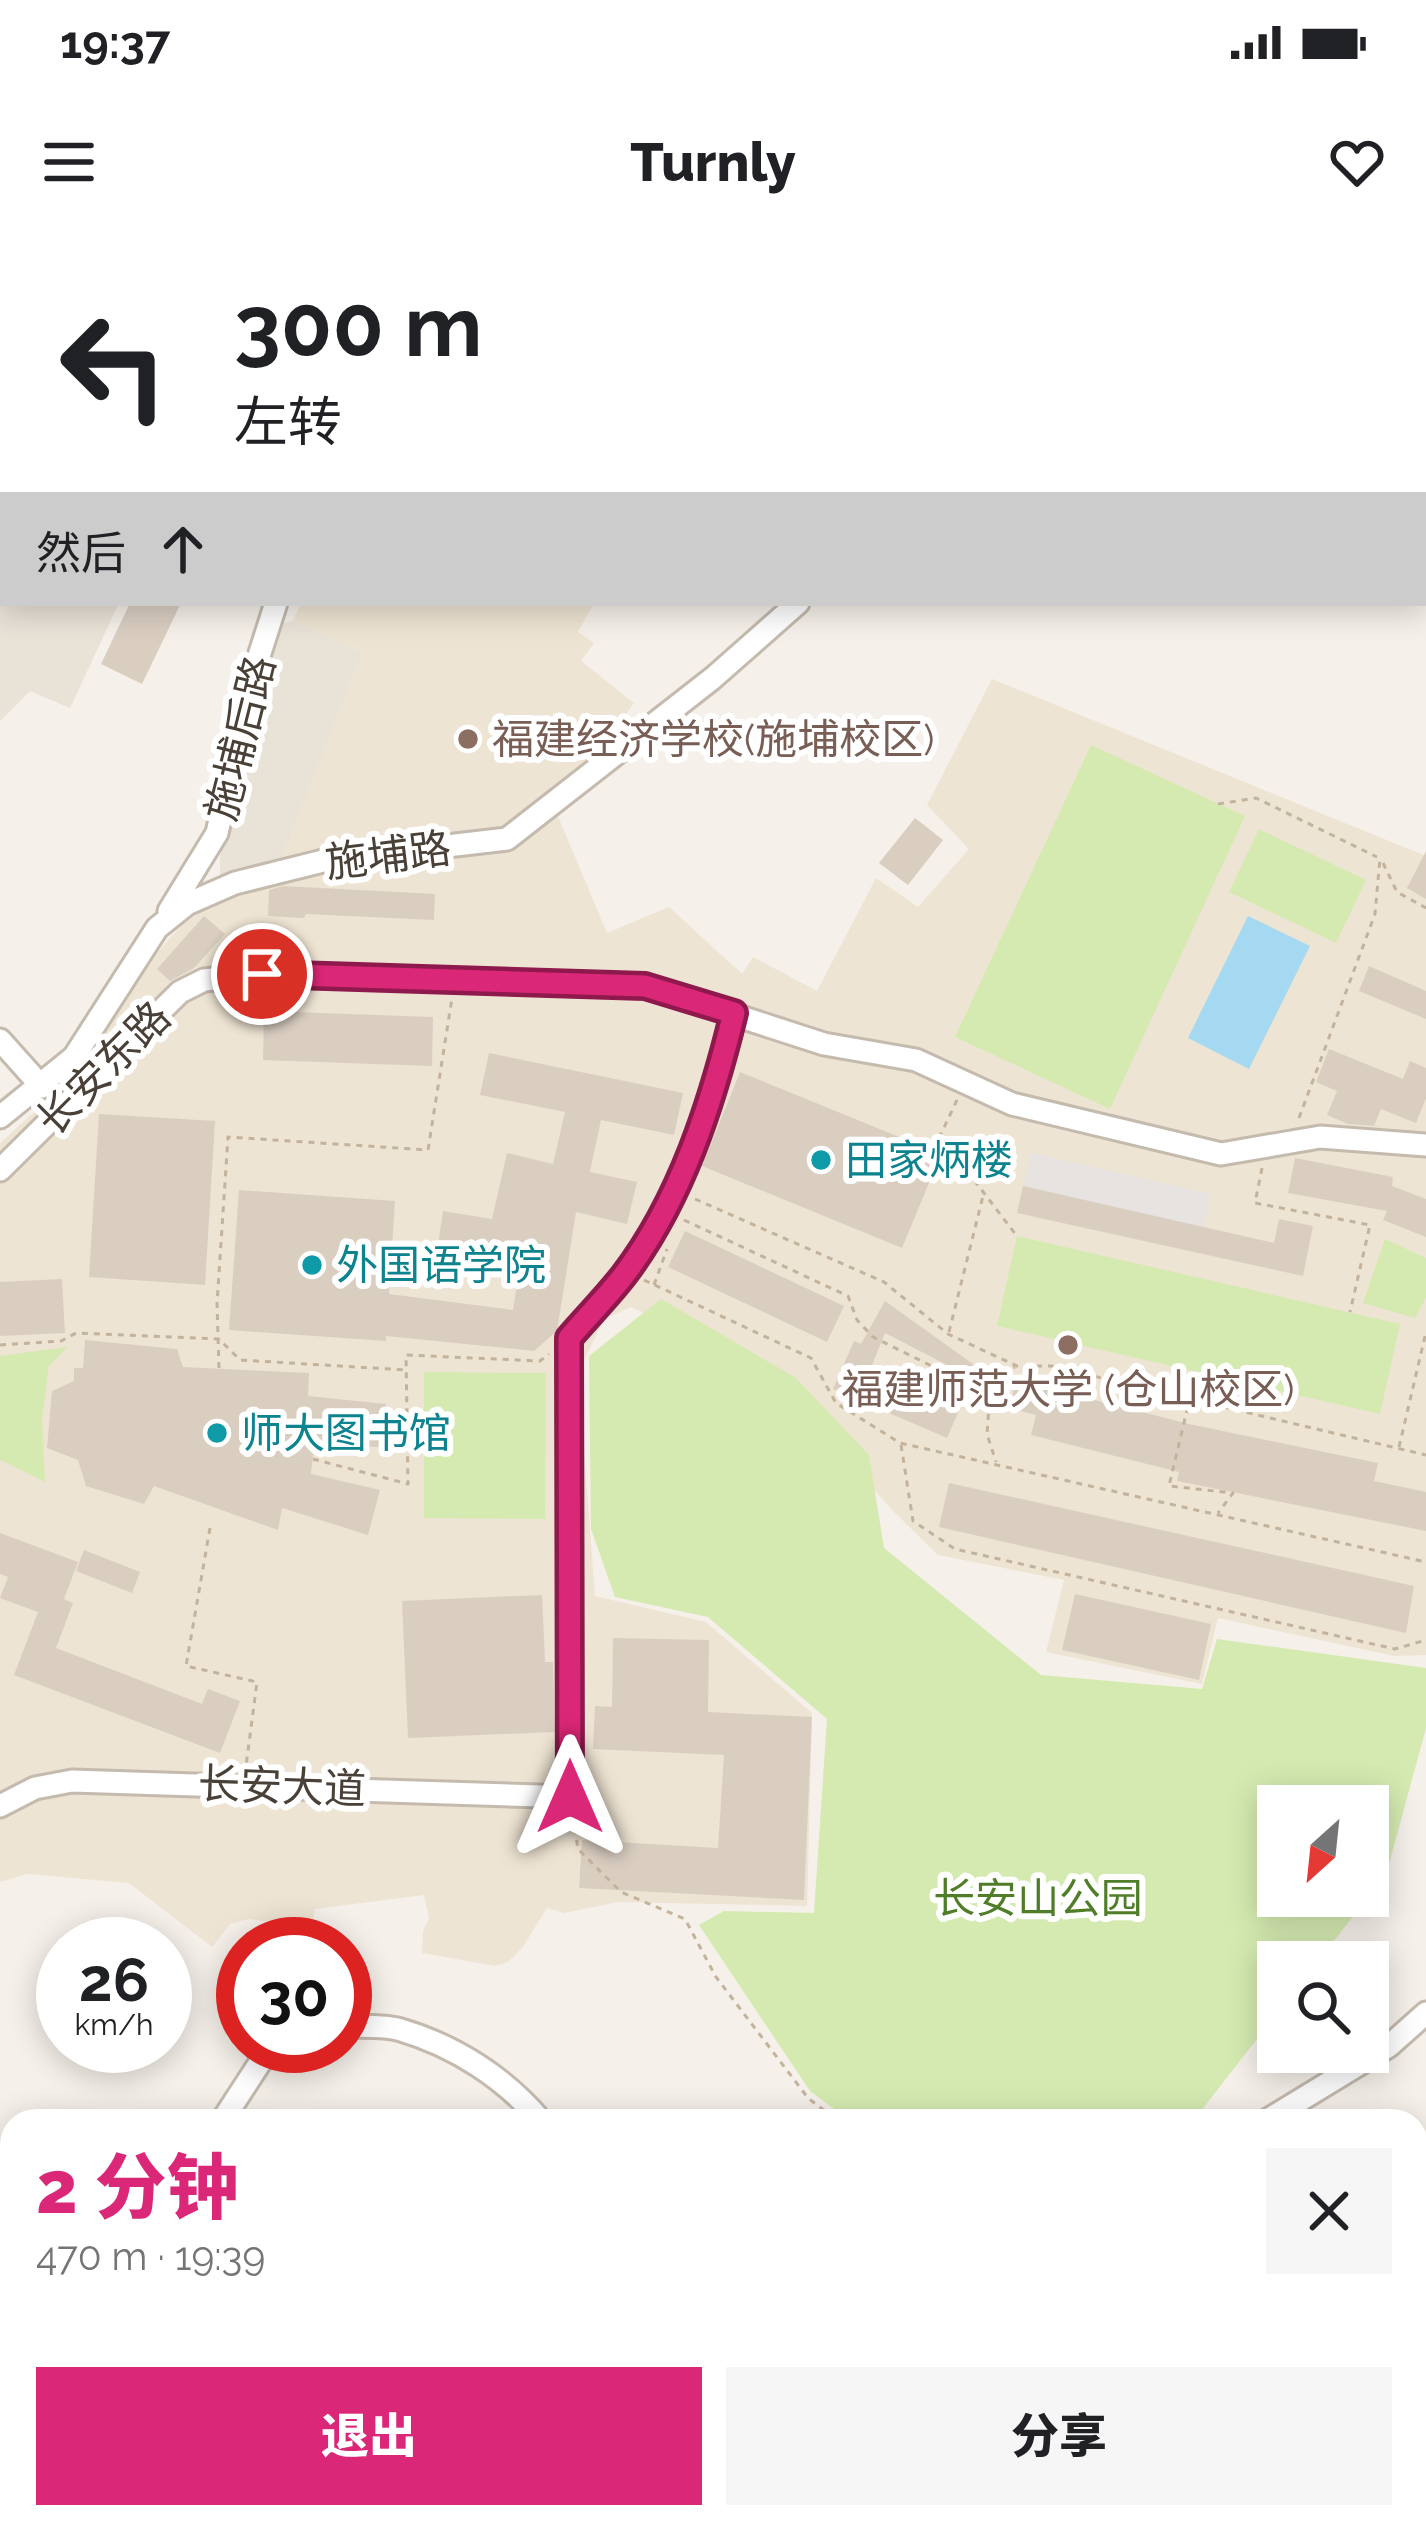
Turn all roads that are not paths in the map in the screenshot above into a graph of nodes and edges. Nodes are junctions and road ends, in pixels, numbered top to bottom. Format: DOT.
graph roads {
  1 [pos="275,606"];
  2 [pos="795,606"];
  3 [pos="157,928"];
  4 [pos="734,1013"];
  5 [pos="0,1040"];
  6 [pos="42,1087"];
  7 [pos="0,1117"];
  8 [pos="1426,1145"];
  9 [pos="0,1170"];
  10 [pos="0,1806"];
  11 [pos="1426,2013"];
  12 [pos="372,2028"];
  13 [pos="254,2073"];
  14 [pos="230,2109"];
  15 [pos="531,2109"];
  16 [pos="1286,2109"];
  1 -- 3 [label="street, 施埔后路"];
  2 -- 3 [label="street, 施埔路"];
  3 -- 6 [label="street, 施埔路"];
  4 -- 8 [label="street, 长安东路"];
  4 -- 9 [label="street, 长安东路"];
  4 -- 10 [label="street, 长安大道"];
  5 -- 6 [label="street"];
  6 -- 7 [label="street, 施埔路"];
  11 -- 16 [label="street"];
  12 -- 15 [label="street"];
  13 -- 14 [label="street"];
}
